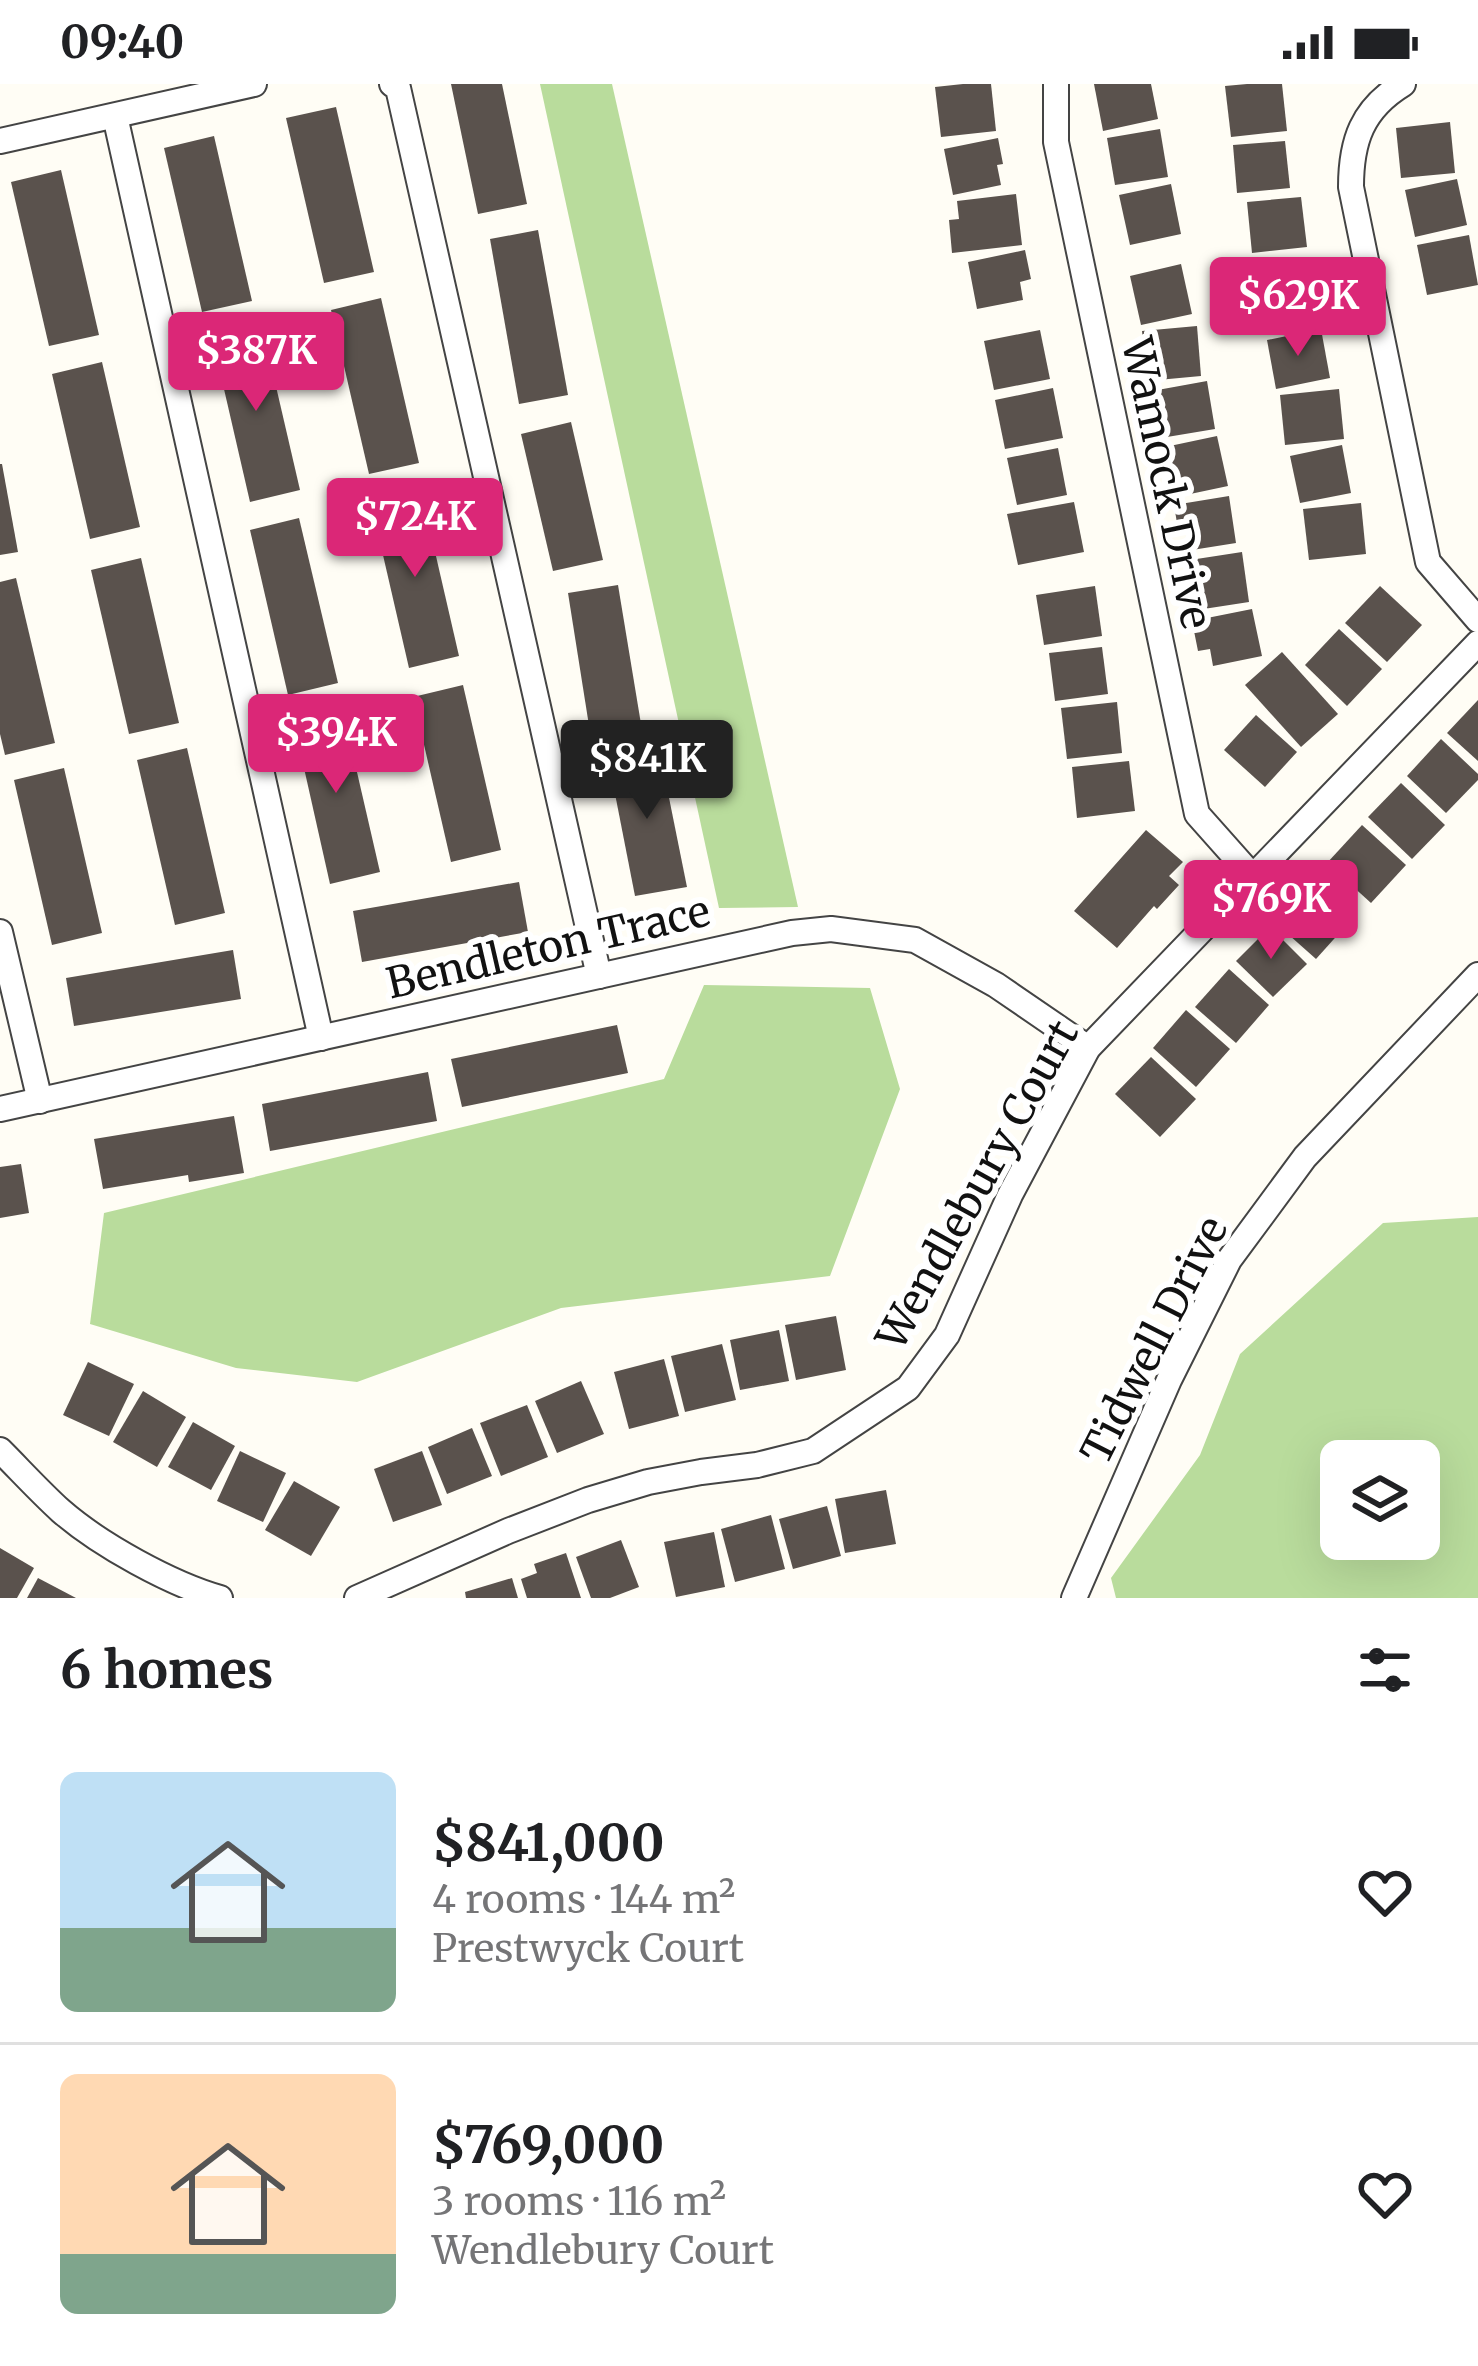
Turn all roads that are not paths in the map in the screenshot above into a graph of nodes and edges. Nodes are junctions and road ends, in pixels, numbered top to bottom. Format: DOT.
graph roads {
  1 [pos="254,84"];
  2 [pos="392,84"];
  3 [pos="1056,84"];
  4 [pos="1387,88"];
  5 [pos="115,116"];
  6 [pos="0,141"];
  7 [pos="1478,620"];
  8 [pos="1478,643"];
  9 [pos="1252,877"];
  10 [pos="0,932"];
  11 [pos="1478,975"];
  12 [pos="599,976"];
  13 [pos="321,1038"];
  14 [pos="1088,1048"];
  15 [pos="40,1101"];
  16 [pos="0,1109"];
  17 [pos="0,1450"];
  18 [pos="220,1598"];
  19 [pos="358,1598"];
  20 [pos="1074,1598"];
  1 -- 5 [label="street"];
  2 -- 12 [label="street"];
  3 -- 9 [label="street, Wamock Drive"];
  4 -- 7 [label="street"];
  5 -- 6 [label="street"];
  5 -- 13 [label="street"];
  8 -- 9 [label="street, Wendlebury Court"];
  9 -- 14 [label="street, Wendlebury Court"];
  10 -- 15 [label="street"];
  11 -- 20 [label="street, Tidwell Drive"];
  12 -- 13 [label="street, Bendleton Trace"];
  12 -- 14 [label="street, Bendleton Trace"];
  13 -- 15 [label="street, Bendleton Trace"];
  14 -- 19 [label="street, Wendlebury Court"];
  15 -- 16 [label="street, Bendleton Trace"];
  17 -- 18 [label="street"];
}
